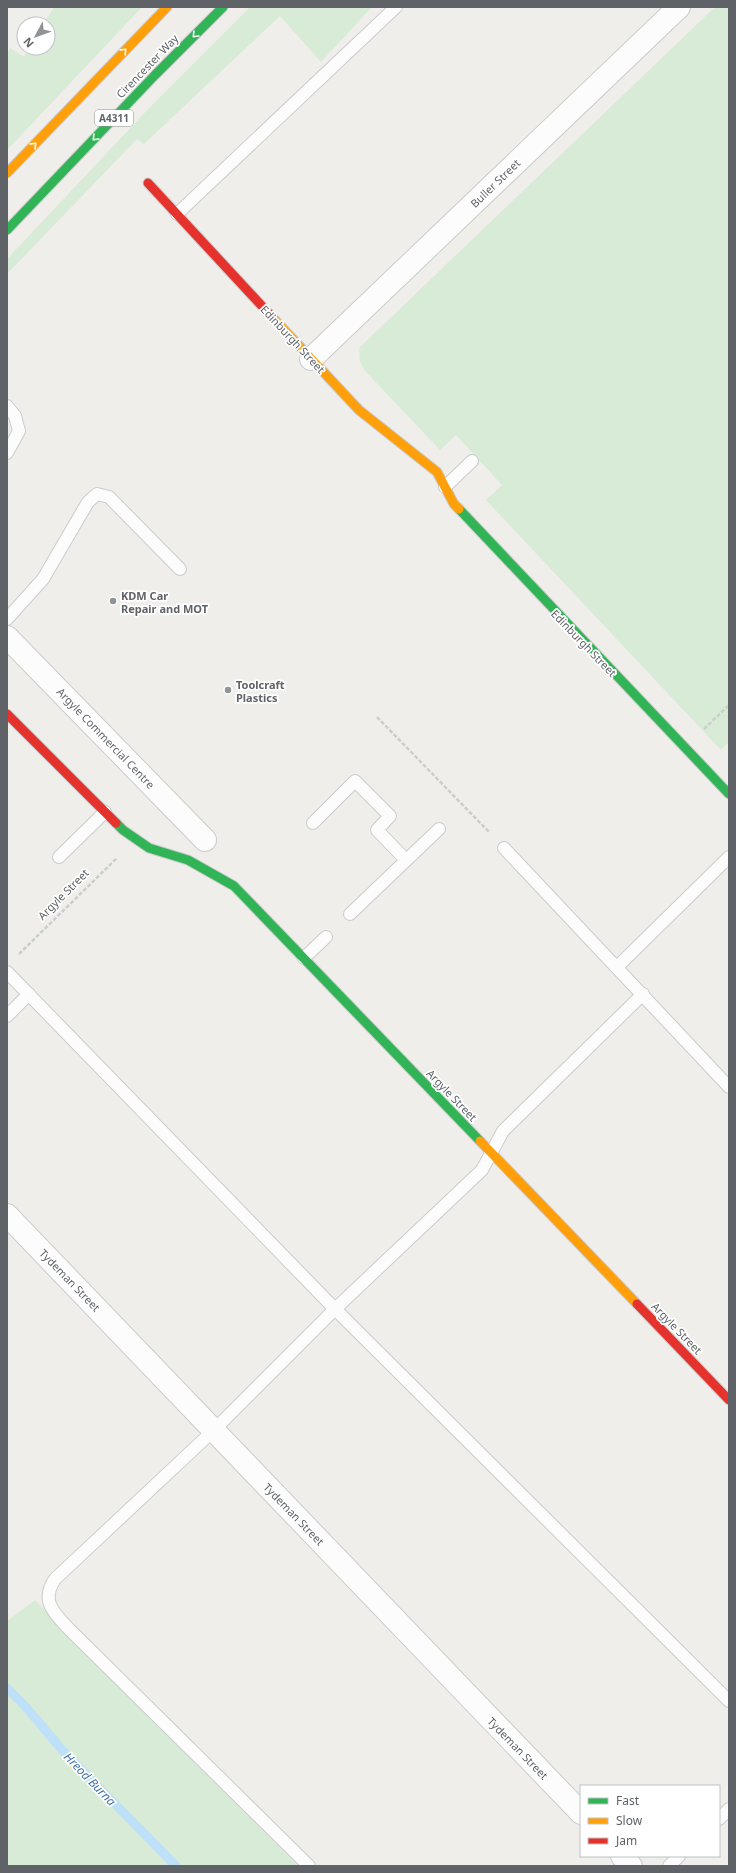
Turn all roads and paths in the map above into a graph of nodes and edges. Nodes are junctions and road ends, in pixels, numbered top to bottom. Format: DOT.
graph roads {
  1 [pos="167,7"];
  2 [pos="223,7"];
  3 [pos="396,7"];
  4 [pos="679,7"];
  5 [pos="7,173"];
  6 [pos="148,183"];
  7 [pos="177,214"];
  8 [pos="7,230"];
  9 [pos="311,360"];
  10 [pos="7,406"];
  11 [pos="7,453"];
  12 [pos="472,461"];
  13 [pos="445,487"];
  14 [pos="180,570"];
  15 [pos="7,619"];
  16 [pos="7,637"];
  17 [pos="729,705"];
  18 [pos="7,714"];
  19 [pos="377,717"];
  20 [pos="685,748"];
  21 [pos="729,794"];
  22 [pos="105,812"];
  23 [pos="313,823"];
  24 [pos="439,829"];
  25 [pos="136,839"];
  26 [pos="204,840"];
  27 [pos="504,848"];
  28 [pos="59,857"];
  29 [pos="729,857"];
  30 [pos="406,860"];
  31 [pos="350,914"];
  32 [pos="326,937"];
  33 [pos="17,956"];
  34 [pos="304,958"];
  35 [pos="617,967"];
  36 [pos="7,972"];
  37 [pos="29,994"];
  38 [pos="643,994"];
  39 [pos="7,1016"];
  40 [pos="729,1087"];
  41 [pos="490,1152"];
  42 [pos="7,1215"];
  43 [pos="335,1309"];
  44 [pos="729,1400"];
  45 [pos="214,1430"];
  46 [pos="729,1701"];
  47 [pos="729,1809"];
  48 [pos="580,1812"];
  49 [pos="720,1818"];
  50 [pos="623,1857"];
  51 [pos="678,1857"];
  52 [pos="309,1866"];
  53 [pos="631,1866"];
  54 [pos="668,1866"];
  5 -- 1 [label="street, one-way"];
  2 -- 8 [label="street, Cirencester Way / A4311, one-way"];
  3 -- 7 [label="lane"];
  4 -- 9 [label="street, Buller Street"];
  6 -- 7 [label="street, Edinburgh Street"];
  7 -- 9 [label="street, Edinburgh Street"];
  9 -- 13 [label="street, Edinburgh Street"];
  10 -- 11 [label="lane"];
  12 -- 13 [label="lane"];
  13 -- 20 [label="street, Edinburgh Street"];
  14 -- 15 [label="lane"];
  16 -- 26 [label="street, Argyle Commercial Centre"];
  17 -- 20 [label="path"];
  18 -- 22 [label="street, Argyle Street"];
  19 -- 27 [label="path"];
  20 -- 21 [label="street, Edinburgh Street"];
  22 -- 25 [label="street, Argyle Street"];
  22 -- 28 [label="lane"];
  23 -- 30 [label="lane"];
  24 -- 30 [label="lane"];
  25 -- 33 [label="path, Argyle Street"];
  25 -- 34 [label="street, Argyle Street"];
  27 -- 35 [label="lane"];
  29 -- 35 [label="lane"];
  30 -- 31 [label="lane"];
  32 -- 34 [label="lane"];
  34 -- 41 [label="street, Argyle Street"];
  35 -- 38 [label="lane"];
  36 -- 37 [label="lane"];
  37 -- 39 [label="lane"];
  37 -- 43 [label="lane"];
  38 -- 40 [label="lane"];
  38 -- 41 [label="lane"];
  41 -- 43 [label="lane"];
  41 -- 44 [label="street, Argyle Street"];
  42 -- 45 [label="street, Tydeman Street"];
  43 -- 45 [label="lane"];
  43 -- 46 [label="lane"];
  45 -- 48 [label="street, Tydeman Street"];
  45 -- 52 [label="lane"];
  47 -- 49 [label="lane"];
  50 -- 53 [label="street"];
  51 -- 54 [label="lane"];
}
